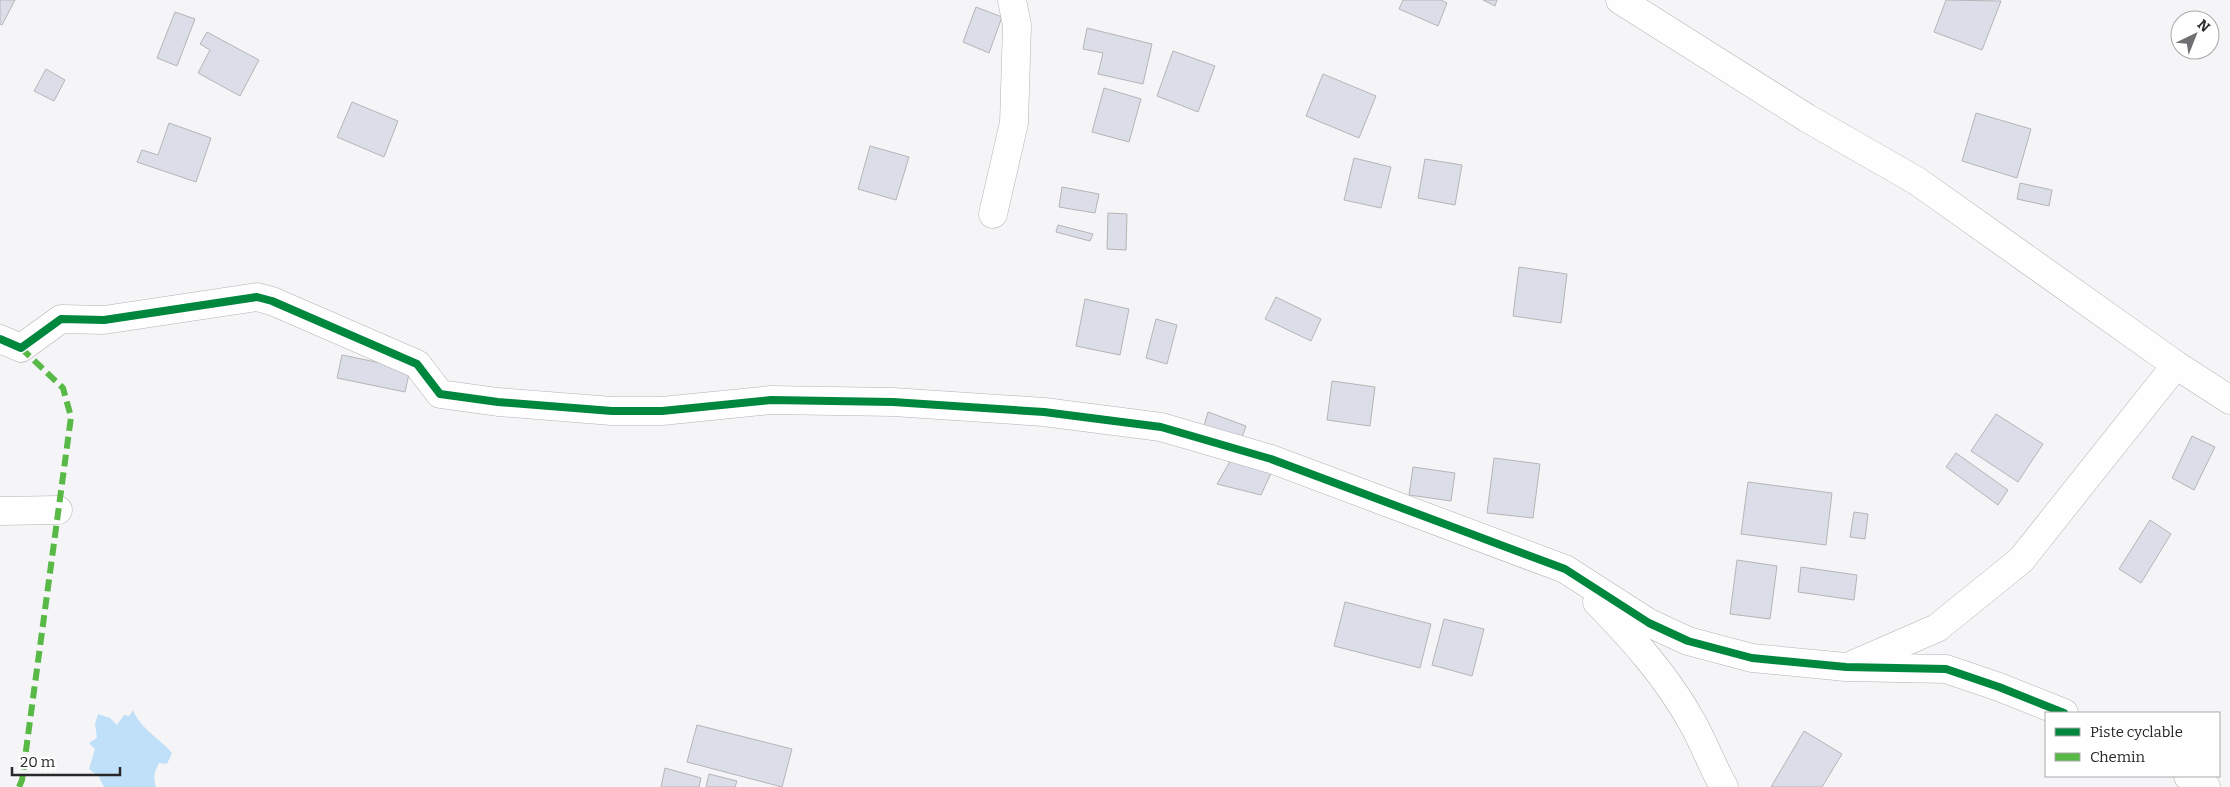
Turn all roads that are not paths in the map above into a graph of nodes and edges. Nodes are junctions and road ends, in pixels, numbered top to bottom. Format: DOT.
graph roads {
  1 [pos="1012,0"];
  2 [pos="1620,0"];
  3 [pos="993,214"];
  4 [pos="0,339"];
  5 [pos="2176,364"];
  6 [pos="2230,400"];
  7 [pos="58,510"];
  8 [pos="0,511"];
  9 [pos="1565,569"];
  10 [pos="1846,668"];
  11 [pos="2062,712"];
  12 [pos="2190,777"];
  13 [pos="1724,787"];
  14 [pos="2206,787"];
  1 -- 3 [label="street"];
  2 -- 5 [label="street"];
  4 -- 9 [label="street"];
  5 -- 6 [label="street"];
  5 -- 10 [label="street"];
  7 -- 8 [label="street"];
  9 -- 10 [label="street"];
  9 -- 13 [label="street"];
  10 -- 11 [label="street"];
  12 -- 14 [label="street"];
}
